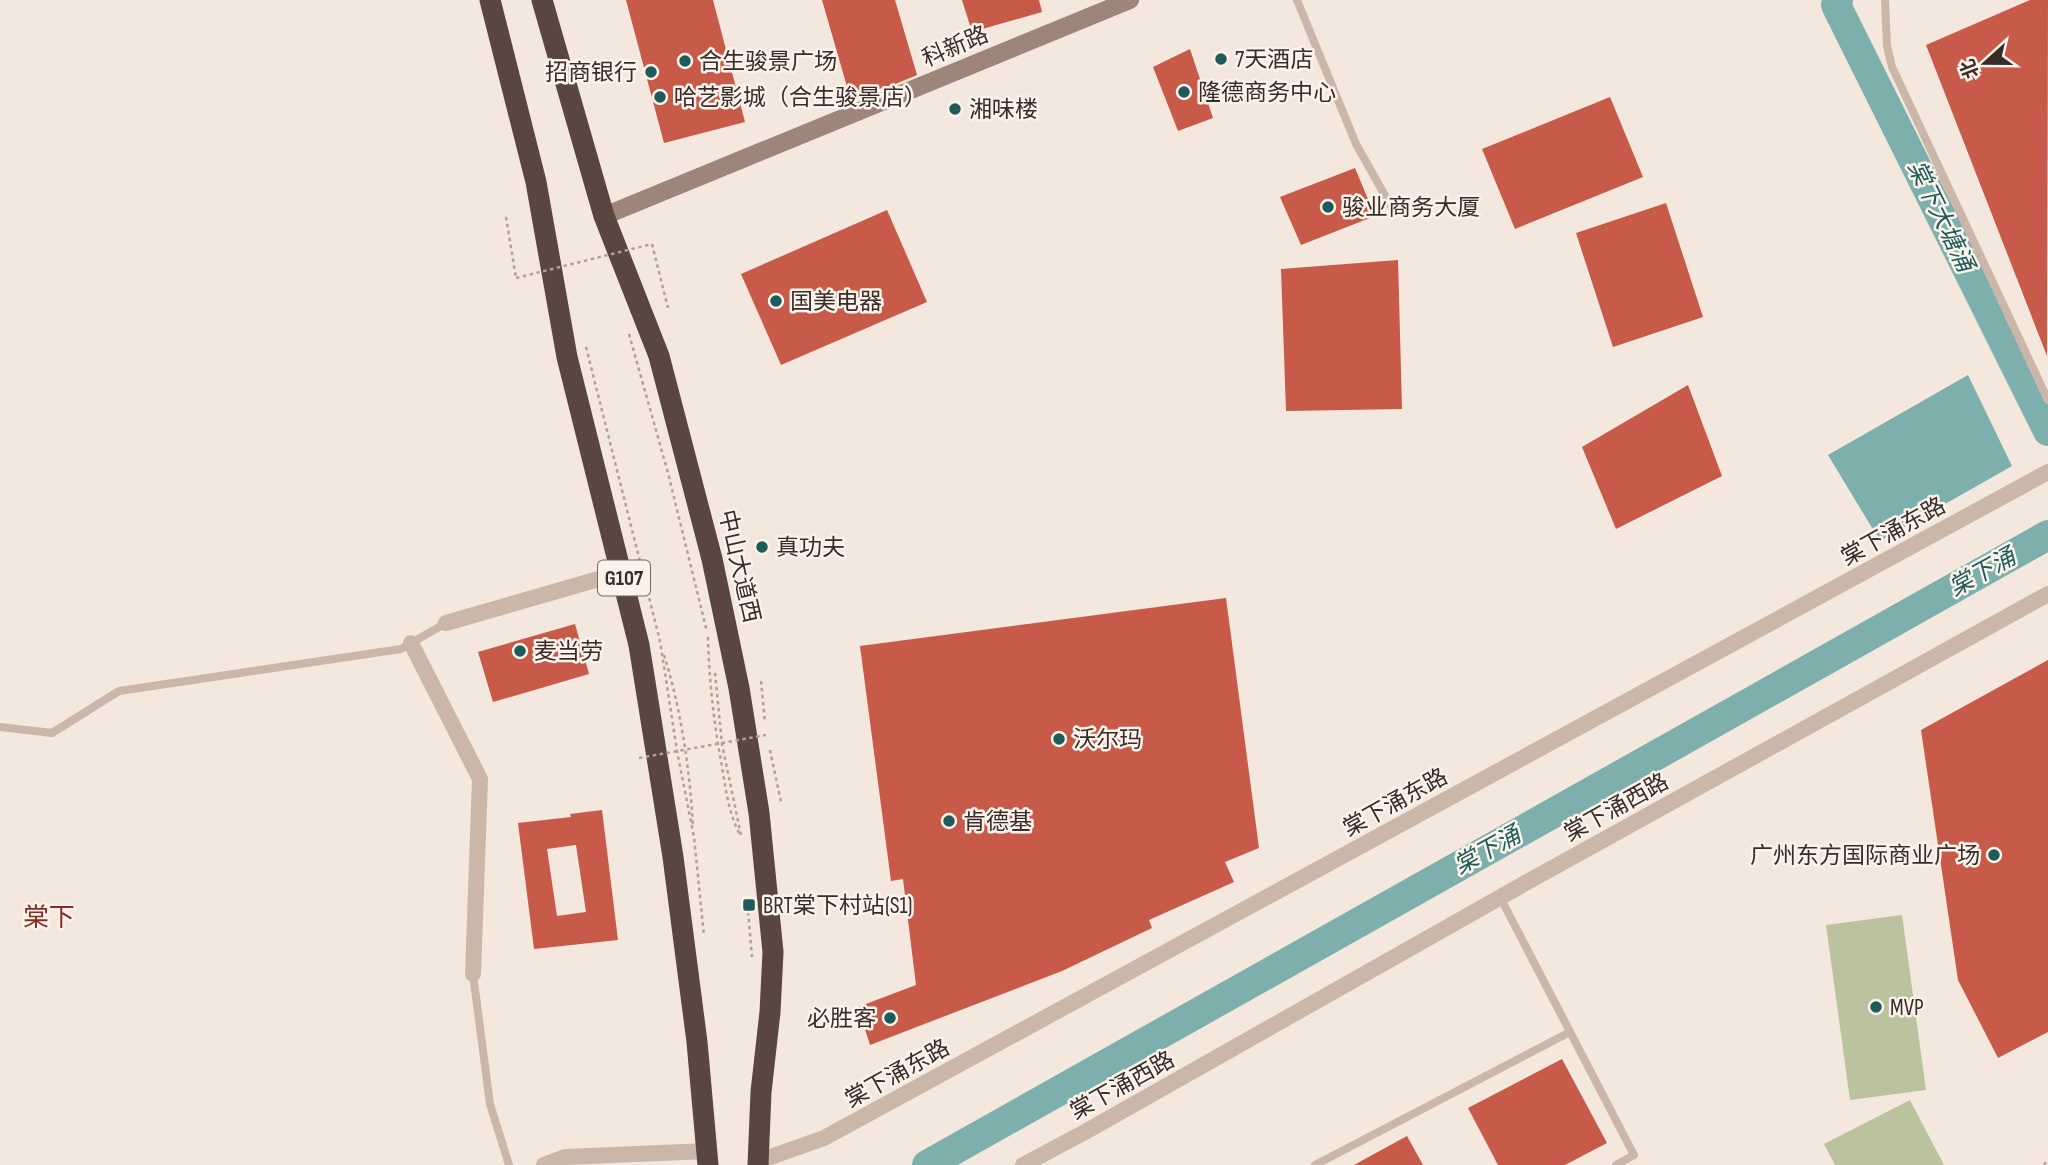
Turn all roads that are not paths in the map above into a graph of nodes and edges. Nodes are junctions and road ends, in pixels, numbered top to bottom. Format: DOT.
graph roads {
  1 [pos="490,0"];
  2 [pos="542,0"];
  3 [pos="1130,0"];
  4 [pos="1297,0"];
  5 [pos="1885,0"];
  6 [pos="1392,208"];
  7 [pos="604,216"];
  8 [pos="2048,400"];
  9 [pos="2048,472"];
  10 [pos="623,572"];
  11 [pos="2048,594"];
  12 [pos="446,623"];
  13 [pos="411,643"];
  14 [pos="0,727"];
  15 [pos="1500,897"];
  16 [pos="473,974"];
  17 [pos="1570,1032"];
  18 [pos="708,1158"];
  19 [pos="759,1163"];
  20 [pos="509,1165"];
  21 [pos="544,1165"];
  22 [pos="1023,1165"];
  23 [pos="1314,1165"];
  24 [pos="1616,1165"];
  1 -- 10 [label="highway, G107"];
  2 -- 7 [label="highway, 中山大道西"];
  3 -- 7 [label="street, 科新路"];
  4 -- 6 [label="lane"];
  5 -- 8 [label="lane"];
  7 -- 19 [label="highway, 中山大道西"];
  9 -- 19 [label="street, 棠下涌东路"];
  10 -- 12 [label="street"];
  10 -- 18 [label="highway, G107"];
  11 -- 15 [label="street, 棠下涌西路"];
  12 -- 13 [label="lane"];
  13 -- 14 [label="lane"];
  13 -- 16 [label="street"];
  15 -- 17 [label="lane"];
  15 -- 22 [label="street, 棠下涌西路"];
  16 -- 20 [label="lane"];
  17 -- 23 [label="lane"];
  17 -- 24 [label="lane"];
  18 -- 21 [label="street"];
}
